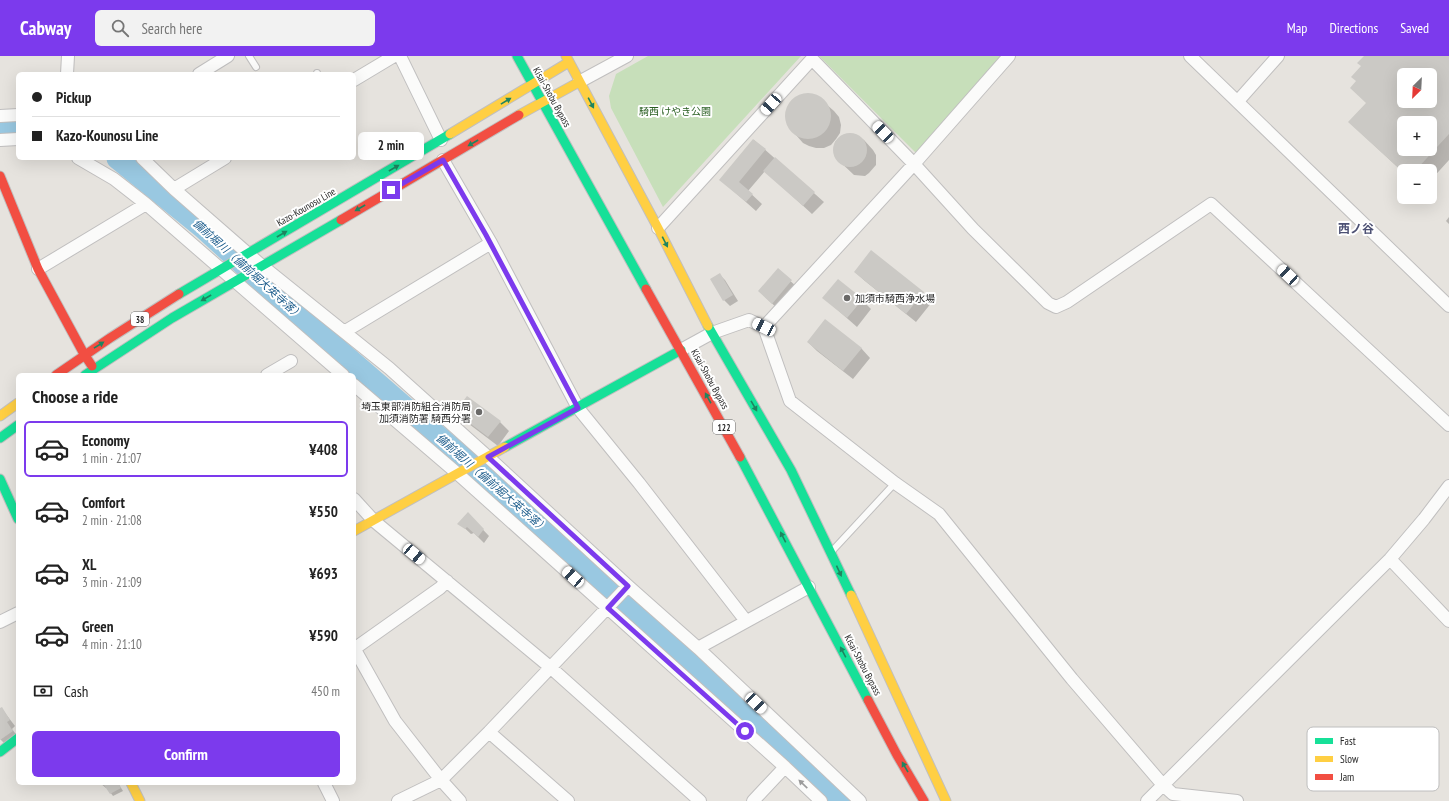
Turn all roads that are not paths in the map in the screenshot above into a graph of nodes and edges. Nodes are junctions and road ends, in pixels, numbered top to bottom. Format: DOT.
graph roads {
  1 [pos="68,56"];
  2 [pos="248,56"];
  3 [pos="394,56"];
  4 [pos="400,56"];
  5 [pos="517,56"];
  6 [pos="580,56"];
  7 [pos="627,56"];
  8 [pos="1009,56"];
  9 [pos="1190,56"];
  10 [pos="1278,56"];
  11 [pos="223,57"];
  12 [pos="568,59"];
  13 [pos="256,67"];
  14 [pos="68,72"];
  15 [pos="202,72"];
  16 [pos="356,79"];
  17 [pos="580,82"];
  18 [pos="532,85"];
  19 [pos="1238,101"];
  20 [pos="542,102"];
  21 [pos="16,115"];
  22 [pos="0,116"];
  23 [pos="16,139"];
  24 [pos="0,140"];
  25 [pos="441,140"];
  26 [pos="81,160"];
  27 [pos="144,160"];
  28 [pos="222,160"];
  29 [pos="443,160"];
  30 [pos="914,164"];
  31 [pos="0,177"];
  32 [pos="174,189"];
  33 [pos="146,204"];
  34 [pos="658,228"];
  35 [pos="490,243"];
  36 [pos="248,253"];
  37 [pos="261,265"];
  38 [pos="223,267"];
  39 [pos="38,269"];
  40 [pos="237,280"];
  41 [pos="1449,306"];
  42 [pos="764,327"];
  43 [pos="344,332"];
  44 [pos="712,333"];
  45 [pos="681,350"];
  46 [pos="84,354"];
  47 [pos="291,361"];
  48 [pos="96,372"];
  49 [pos="59,373"];
  50 [pos="270,373"];
  51 [pos="341,373"];
  52 [pos="356,387"];
  53 [pos="16,404"];
  54 [pos="578,408"];
  55 [pos="0,416"];
  56 [pos="1449,425"];
  57 [pos="16,426"];
  58 [pos="0,438"];
  59 [pos="488,457"];
  60 [pos="461,472"];
  61 [pos="0,479"];
  62 [pos="895,483"];
  63 [pos="1449,486"];
  64 [pos="356,501"];
  65 [pos="16,515"];
  66 [pos="374,521"];
  67 [pos="356,530"];
  68 [pos="831,553"];
  69 [pos="1390,559"];
  70 [pos="447,582"];
  71 [pos="627,587"];
  72 [pos="809,587"];
  73 [pos="609,606"];
  74 [pos="16,614"];
  75 [pos="746,621"];
  76 [pos="1449,621"];
  77 [pos="0,622"];
  78 [pos="356,648"];
  79 [pos="698,648"];
  80 [pos="356,653"];
  81 [pos="550,667"];
  82 [pos="489,732"];
  83 [pos="16,740"];
  84 [pos="0,752"];
  85 [pos="785,767"];
  86 [pos="441,780"];
  87 [pos="132,785"];
  88 [pos="325,785"];
  89 [pos="1163,785"];
  90 [pos="140,801"];
  91 [pos="333,801"];
  92 [pos="398,801"];
  93 [pos="460,801"];
  94 [pos="568,801"];
  95 [pos="700,801"];
  96 [pos="753,801"];
  97 [pos="820,801"];
  98 [pos="860,801"];
  99 [pos="924,801"];
  100 [pos="946,801"];
  101 [pos="1147,801"];
  102 [pos="1237,801"];
  1 -- 14 [label="street"];
  2 -- 13 [label="lane"];
  3 -- 16 [label="street"];
  4 -- 25 [label="street"];
  5 -- 18 [label="main road, Kisai-Shobu Bypass / 122"];
  6 -- 12 [label="street"];
  7 -- 17 [label="street"];
  8 -- 30 [label="street"];
  9 -- 19 [label="street"];
  10 -- 19 [label="street"];
  11 -- 15 [label="street"];
  12 -- 17 [label="main road, Kisai-Shobu Bypass"];
  12 -- 18 [label="main road, Kazo-Kounosu Line / 38"];
  17 -- 20 [label="main road, 38"];
  17 -- 34 [label="main road, Kisai-Shobu Bypass, one-way"];
  18 -- 20 [label="main road, Kisai-Shobu Bypass / 122"];
  25 -- 18 [label="main road, Kazo-Kounosu Line / 38, one-way"];
  19 -- 41 [label="street"];
  20 -- 29 [label="main road, 38, one-way"];
  20 -- 45 [label="main road, Kisai-Shobu Bypass / 122"];
  21 -- 22 [label="street"];
  23 -- 24 [label="street"];
  36 -- 25 [label="main road, Kazo-Kounosu Line / 38, one-way"];
  26 -- 33 [label="street"];
  27 -- 32 [label="street"];
  28 -- 32 [label="street"];
  29 -- 35 [label="street"];
  29 -- 37 [label="main road, 38, one-way"];
  30 -- 34 [label="street"];
  30 -- 42 [label="street"];
  30 -- 56 [label="street"];
  31 -- 39 [label="main road"];
  32 -- 36 [label="street"];
  33 -- 38 [label="street"];
  33 -- 39 [label="street"];
  34 -- 44 [label="main road, Kisai-Shobu Bypass, one-way"];
  35 -- 43 [label="street"];
  35 -- 54 [label="street"];
  36 -- 37 [label="street"];
  36 -- 38 [label="main road, Kazo-Kounosu Line / 38"];
  37 -- 40 [label="main road, 38"];
  37 -- 43 [label="street"];
  38 -- 40 [label="street"];
  46 -- 38 [label="main road, Kazo-Kounosu Line / 38, one-way"];
  39 -- 46 [label="main road"];
  40 -- 48 [label="main road, 38, one-way"];
  40 -- 51 [label="street"];
  42 -- 44 [label="street"];
  42 -- 62 [label="street"];
  43 -- 59 [label="street"];
  44 -- 45 [label="street"];
  44 -- 68 [label="main road, Kisai-Shobu Bypass, one-way"];
  45 -- 54 [label="main road"];
  72 -- 45 [label="main road, Kisai-Shobu Bypass / 122, one-way"];
  46 -- 48 [label="main road"];
  46 -- 49 [label="main road, Kazo-Kounosu Line / 38"];
  47 -- 50 [label="street"];
  52 -- 60 [label="street"];
  53 -- 55 [label="main road"];
  54 -- 59 [label="main road"];
  54 -- 75 [label="street"];
  57 -- 58 [label="main road"];
  59 -- 60 [label="main road"];
  59 -- 71 [label="street"];
  60 -- 66 [label="main road"];
  60 -- 73 [label="street"];
  61 -- 65 [label="main road"];
  62 -- 68 [label="lane"];
  62 -- 89 [label="street"];
  63 -- 69 [label="street"];
  64 -- 66 [label="street"];
  66 -- 67 [label="main road"];
  66 -- 70 [label="street"];
  68 -- 100 [label="main road, Kisai-Shobu Bypass, one-way"];
  69 -- 76 [label="street"];
  69 -- 89 [label="street"];
  70 -- 78 [label="street"];
  70 -- 81 [label="street"];
  71 -- 73 [label="street"];
  71 -- 79 [label="street"];
  72 -- 75 [label="street"];
  99 -- 72 [label="main road, Kisai-Shobu Bypass / 122, one-way"];
  73 -- 81 [label="street"];
  73 -- 85 [label="street"];
  74 -- 77 [label="street"];
  75 -- 79 [label="street"];
  79 -- 98 [label="street"];
  80 -- 86 [label="street"];
  81 -- 82 [label="street"];
  81 -- 95 [label="street"];
  82 -- 86 [label="street"];
  82 -- 94 [label="street"];
  83 -- 84 [label="main road"];
  85 -- 96 [label="street"];
  97 -- 85 [label="street, one-way"];
  86 -- 92 [label="street"];
  86 -- 93 [label="street"];
  87 -- 90 [label="main road"];
  88 -- 91 [label="street"];
  89 -- 101 [label="street"];
  89 -- 102 [label="street"];
}
